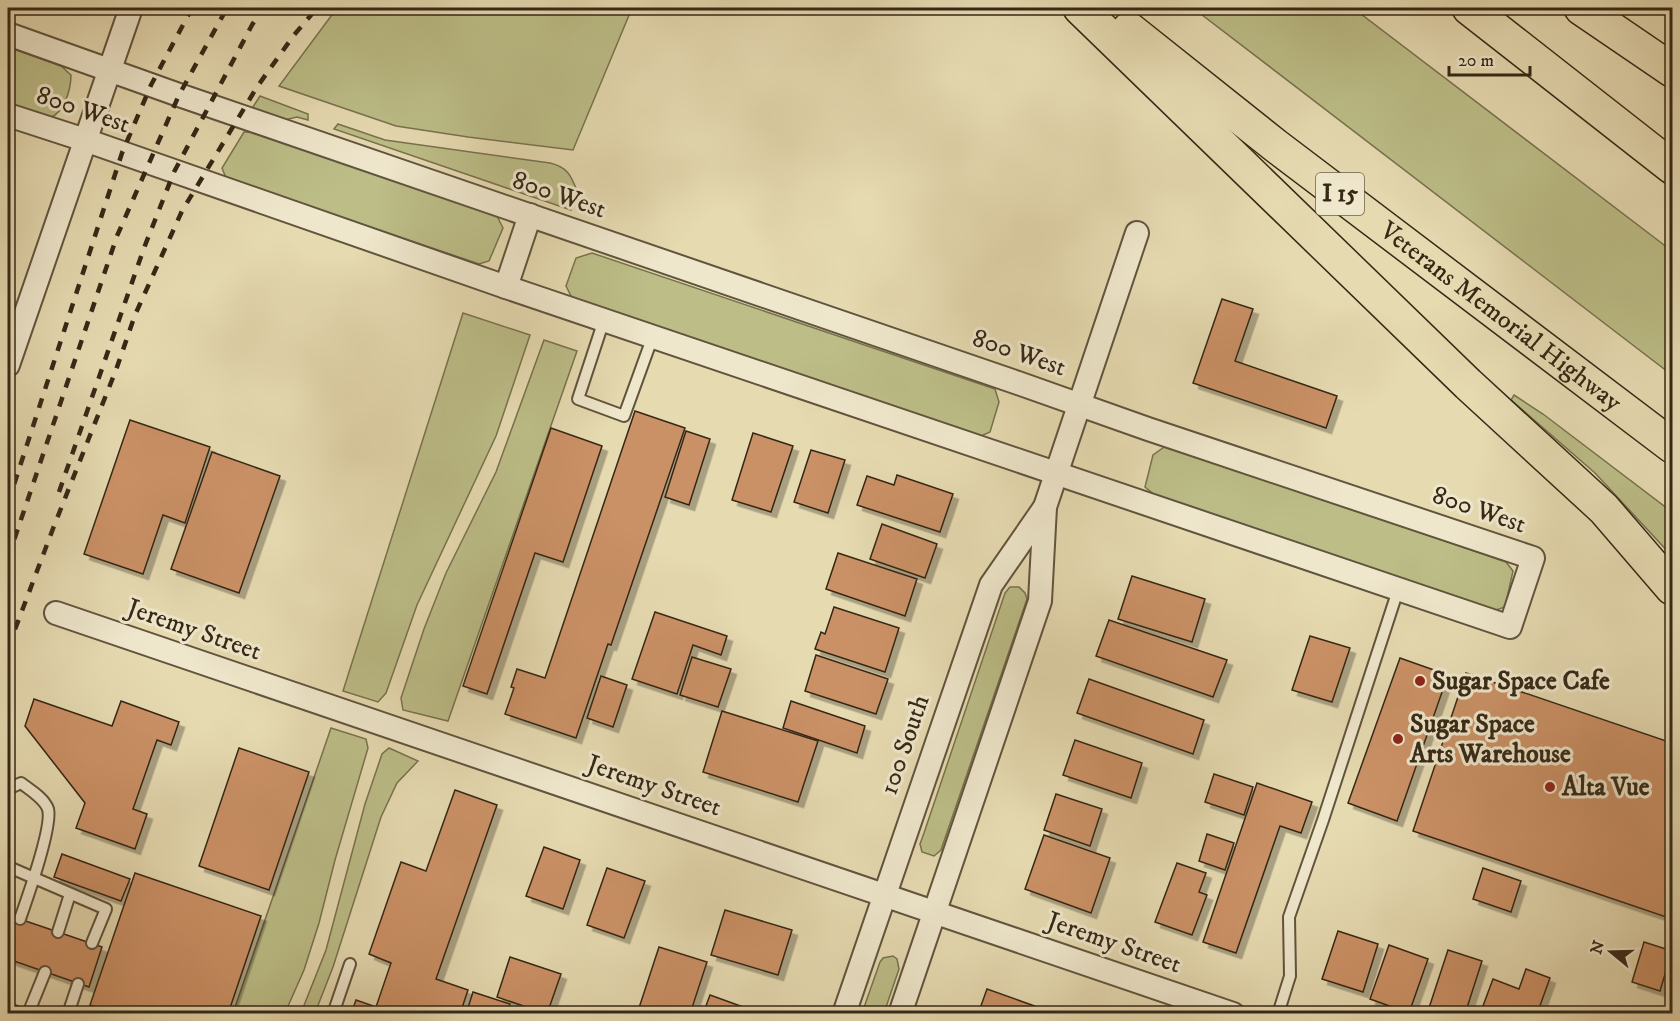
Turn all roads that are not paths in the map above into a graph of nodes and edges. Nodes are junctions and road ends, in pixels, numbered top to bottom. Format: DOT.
graph roads {
  1 [pos="131,8"];
  2 [pos="1080,8"];
  3 [pos="1102,8"];
  4 [pos="1468,8"];
  5 [pos="1581,8"];
  6 [pos="8,34"];
  7 [pos="1672,70"];
  8 [pos="109,71"];
  9 [pos="8,115"];
  10 [pos="86,140"];
  11 [pos="1672,167"];
  12 [pos="530,215"];
  13 [pos="1137,233"];
  14 [pos="506,287"];
  15 [pos="604,320"];
  16 [pos="653,336"];
  17 [pos="8,365"];
  18 [pos="1581,377"];
  19 [pos="1080,405"];
  20 [pos="1672,446"];
  21 [pos="1672,460"];
  22 [pos="1057,474"];
  23 [pos="1045,507"];
  24 [pos="1672,588"];
  25 [pos="1398,590"];
  26 [pos="56,613"];
  27 [pos="8,789"];
  28 [pos="9,868"];
  29 [pos="34,878"];
  30 [pos="8,881"];
  31 [pos="70,894"];
  32 [pos="885,895"];
  33 [pos="934,912"];
  34 [pos="20,919"];
  35 [pos="58,932"];
  36 [pos="92,943"];
  37 [pos="350,964"];
  38 [pos="45,972"];
  39 [pos="78,984"];
  40 [pos="8,1008"];
  41 [pos="21,1014"];
  42 [pos="28,1014"];
  43 [pos="68,1014"];
  44 [pos="333,1014"];
  45 [pos="844,1014"];
  46 [pos="900,1014"];
  47 [pos="1233,1014"];
  48 [pos="1278,1014"];
  1 -- 8 [label="street"];
  2 -- 24 [label="highway"];
  3 -- 18 [label="highway, Veterans Memorial Highway / I 15"];
  4 -- 11 [label="highway"];
  5 -- 7 [label="highway"];
  6 -- 8 [label="street, 800 West"];
  8 -- 10 [label="street"];
  8 -- 12 [label="street, 800 West"];
  9 -- 10 [label="street, 800 West"];
  10 -- 14 [label="street, 800 West"];
  10 -- 17 [label="street"];
  12 -- 14 [label="street"];
  12 -- 19 [label="street, 800 West"];
  13 -- 19 [label="street, 100 South"];
  14 -- 15 [label="street, 800 West"];
  15 -- 16 [label="street, 800 West"];
  15 -- 16 [label="lane"];
  16 -- 22 [label="street, 800 West"];
  18 -- 20 [label="highway, Veterans Memorial Highway / I 15"];
  18 -- 21 [label="highway"];
  19 -- 22 [label="street, 100 South"];
  19 -- 25 [label="street, 800 West"];
  22 -- 23 [label="street, 100 South"];
  22 -- 25 [label="street, 800 West"];
  23 -- 32 [label="street, 100 South"];
  23 -- 33 [label="street, 100 South"];
  25 -- 48 [label="lane"];
  26 -- 32 [label="street, Jeremy Street"];
  27 -- 29 [label="lane"];
  28 -- 29 [label="lane"];
  28 -- 30 [label="lane"];
  29 -- 31 [label="lane"];
  29 -- 34 [label="lane"];
  31 -- 35 [label="lane"];
  31 -- 36 [label="lane"];
  32 -- 33 [label="street, Jeremy Street"];
  32 -- 45 [label="street, 100 South"];
  33 -- 46 [label="street, 100 South"];
  33 -- 47 [label="street, Jeremy Street"];
  37 -- 44 [label="lane"];
  38 -- 42 [label="lane"];
  39 -- 43 [label="lane"];
  40 -- 41 [label="lane"];
}
